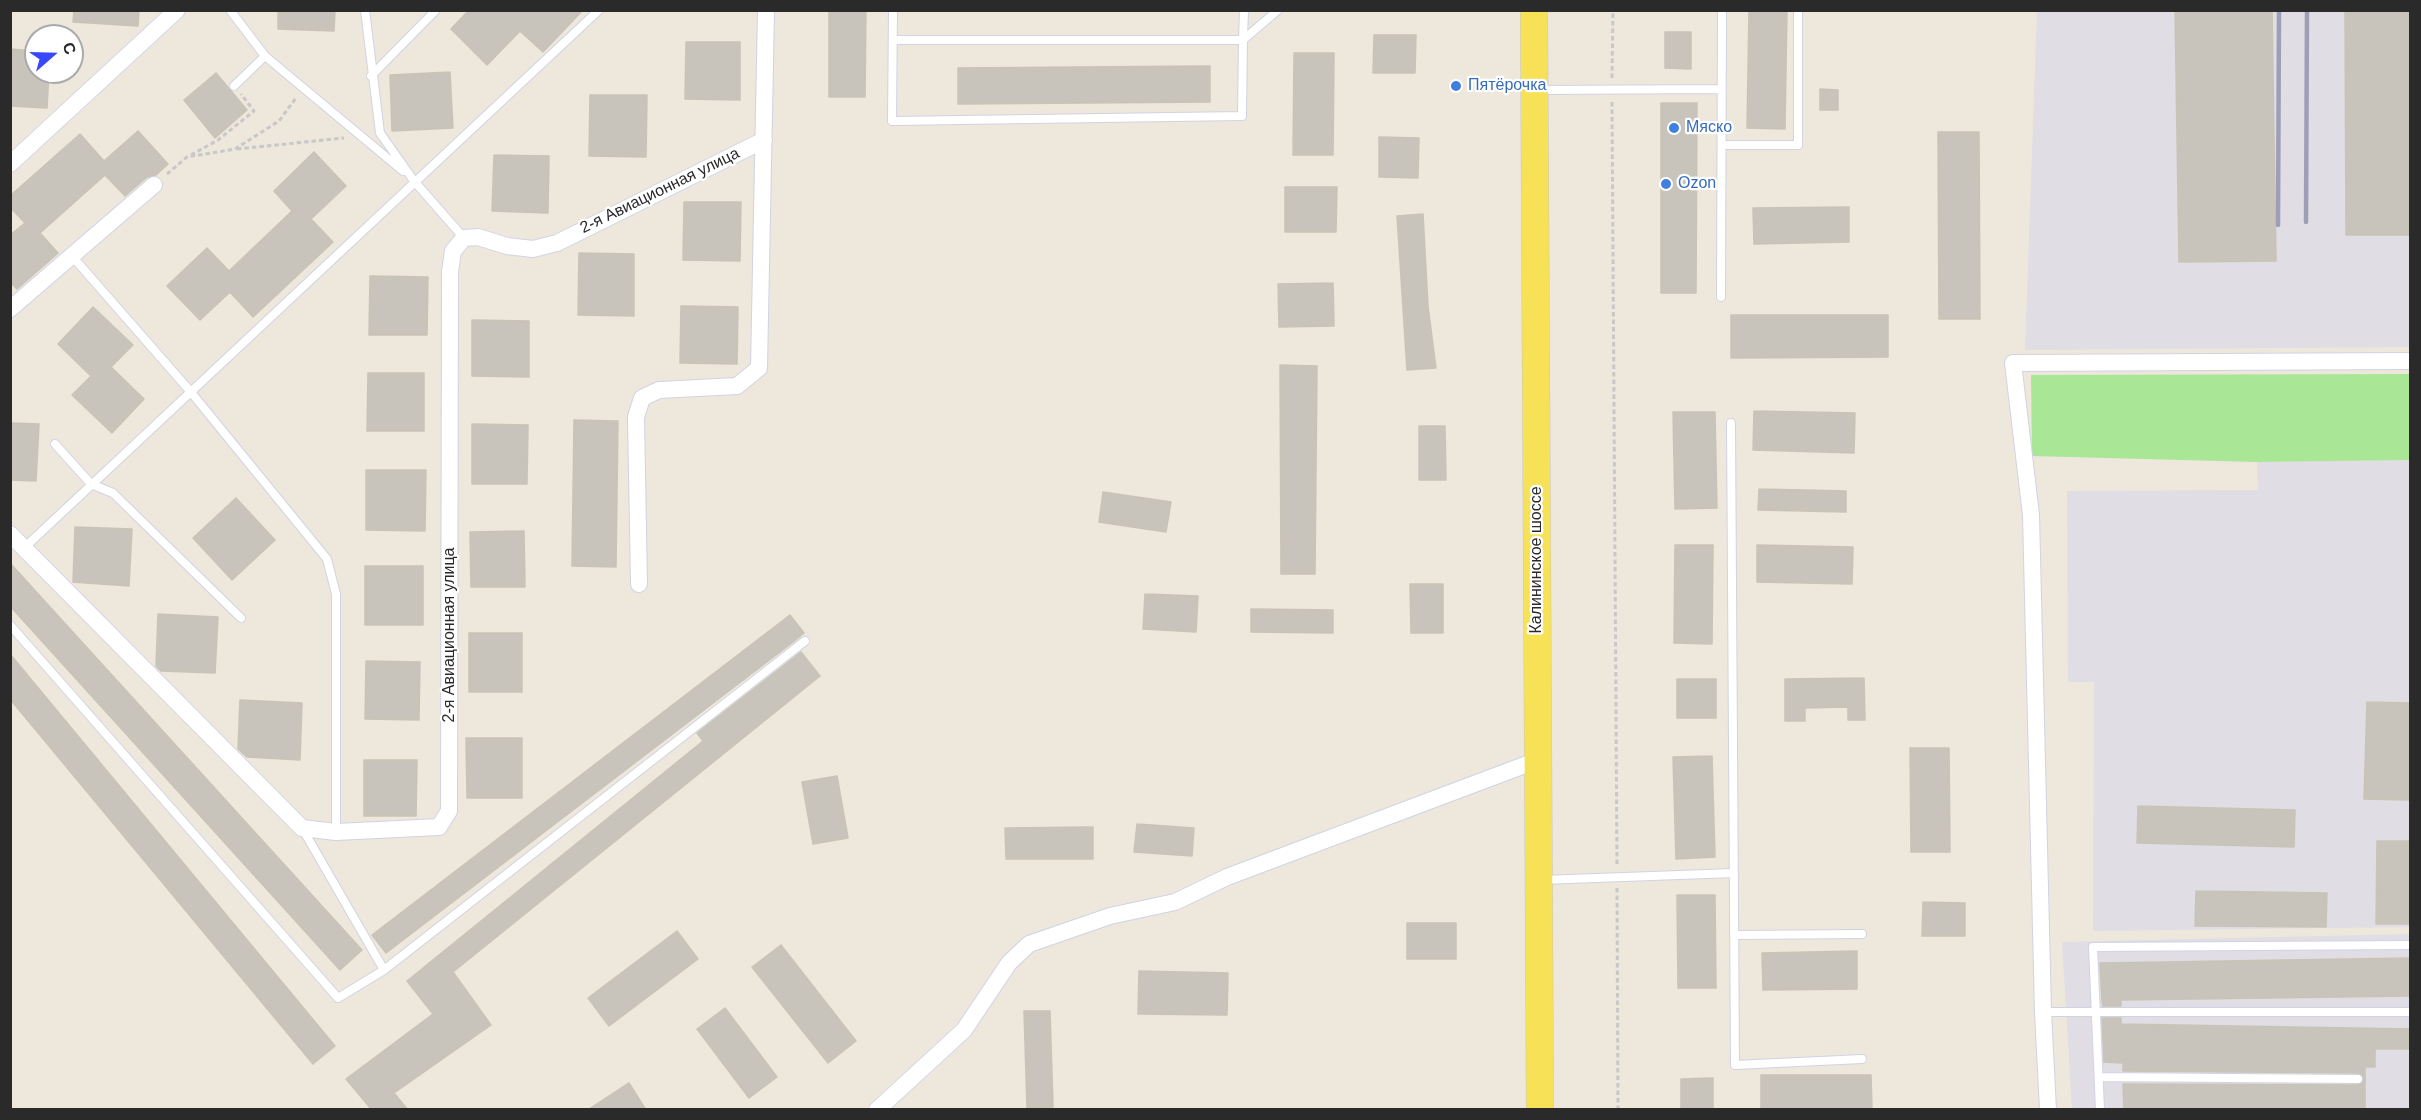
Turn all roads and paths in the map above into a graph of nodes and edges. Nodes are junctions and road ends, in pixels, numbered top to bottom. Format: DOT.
graph roads {
  1 [pos="177,10"];
  2 [pos="230,10"];
  3 [pos="365,10"];
  4 [pos="436,10"];
  5 [pos="599,10"];
  6 [pos="766,10"];
  7 [pos="893,10"];
  8 [pos="1244,10"];
  9 [pos="1278,10"];
  10 [pos="1534,10"];
  11 [pos="1613,10"];
  12 [pos="1722,10"];
  13 [pos="1798,10"];
  14 [pos="893,40"];
  15 [pos="1243,40"];
  16 [pos="265,56"];
  17 [pos="371,76"];
  18 [pos="234,86"];
  19 [pos="303,88"];
  20 [pos="1721,88"];
  21 [pos="1612,89"];
  22 [pos="1534,90"];
  23 [pos="361,136"];
  24 [pos="764,140"];
  25 [pos="1722,145"];
  26 [pos="235,149"];
  27 [pos="187,157"];
  28 [pos="10,164"];
  29 [pos="414,181"];
  30 [pos="154,185"];
  31 [pos="464,238"];
  32 [pos="72,256"];
  33 [pos="1721,297"];
  34 [pos="10,309"];
  35 [pos="2410,361"];
  36 [pos="190,391"];
  37 [pos="1731,423"];
  38 [pos="55,444"];
  39 [pos="91,484"];
  40 [pos="10,534"];
  41 [pos="24,548"];
  42 [pos="639,584"];
  43 [pos="241,618"];
  44 [pos="10,625"];
  45 [pos="805,641"];
  46 [pos="1538,760"];
  47 [pos="302,828"];
  48 [pos="336,832"];
  49 [pos="1734,873"];
  50 [pos="1617,877"];
  51 [pos="1538,880"];
  52 [pos="1862,934"];
  53 [pos="1734,935"];
  54 [pos="2410,945"];
  55 [pos="384,970"];
  56 [pos="2043,1012"];
  57 [pos="2096,1012"];
  58 [pos="2410,1012"];
  59 [pos="1862,1059"];
  60 [pos="2099,1077"];
  61 [pos="2358,1079"];
  62 [pos="877,1110"];
  63 [pos="1540,1110"];
  64 [pos="1618,1110"];
  65 [pos="2048,1110"];
  66 [pos="2100,1110"];
  1 -- 28 [label="street"];
  2 -- 16 [label="lane"];
  3 -- 17 [label="lane"];
  4 -- 17 [label="lane"];
  5 -- 29 [label="lane"];
  6 -- 24 [label="street, 2-я Авиационная улица"];
  7 -- 14 [label="lane"];
  8 -- 15 [label="lane"];
  9 -- 15 [label="lane"];
  10 -- 22 [label="main road, Калининское шоссе"];
  11 -- 21 [label="path"];
  12 -- 20 [label="lane"];
  13 -- 25 [label="lane"];
  14 -- 15 [label="lane"];
  14 -- 15 [label="lane"];
  16 -- 18 [label="lane"];
  16 -- 19 [label="lane"];
  17 -- 29 [label="lane"];
  18 -- 27 [label="path"];
  19 -- 23 [label="lane"];
  19 -- 26 [label="path"];
  20 -- 21 [label="lane"];
  20 -- 25 [label="lane"];
  21 -- 22 [label="lane"];
  21 -- 50 [label="path"];
  22 -- 46 [label="main road, Калининское шоссе"];
  23 -- 26 [label="path"];
  23 -- 29 [label="lane"];
  24 -- 31 [label="street, 2-я Авиационная улица"];
  24 -- 42 [label="street, 2-я Авиационная улица"];
  25 -- 33 [label="lane"];
  26 -- 27 [label="path"];
  27 -- 30 [label="path"];
  29 -- 31 [label="lane"];
  29 -- 36 [label="lane"];
  30 -- 32 [label="street"];
  31 -- 48 [label="street, 2-я Авиационная улица"];
  32 -- 34 [label="street"];
  32 -- 36 [label="lane"];
  35 -- 56 [label="street"];
  36 -- 39 [label="lane"];
  36 -- 48 [label="lane"];
  37 -- 49 [label="lane"];
  38 -- 39 [label="lane"];
  39 -- 41 [label="lane"];
  39 -- 43 [label="lane"];
  40 -- 41 [label="street"];
  41 -- 47 [label="street"];
  44 -- 55 [label="lane"];
  45 -- 55 [label="lane"];
  46 -- 51 [label="main road, Калининское шоссе"];
  46 -- 62 [label="street"];
  47 -- 48 [label="street, 2-я Авиационная улица"];
  47 -- 55 [label="lane"];
  49 -- 50 [label="lane"];
  49 -- 53 [label="lane"];
  50 -- 51 [label="lane"];
  50 -- 64 [label="path"];
  51 -- 63 [label="main road, Калининское шоссе"];
  52 -- 53 [label="lane"];
  53 -- 59 [label="lane"];
  54 -- 57 [label="lane"];
  56 -- 57 [label="lane"];
  56 -- 65 [label="street"];
  57 -- 58 [label="lane"];
  57 -- 60 [label="lane"];
  60 -- 61 [label="lane"];
  60 -- 66 [label="lane"];
}
